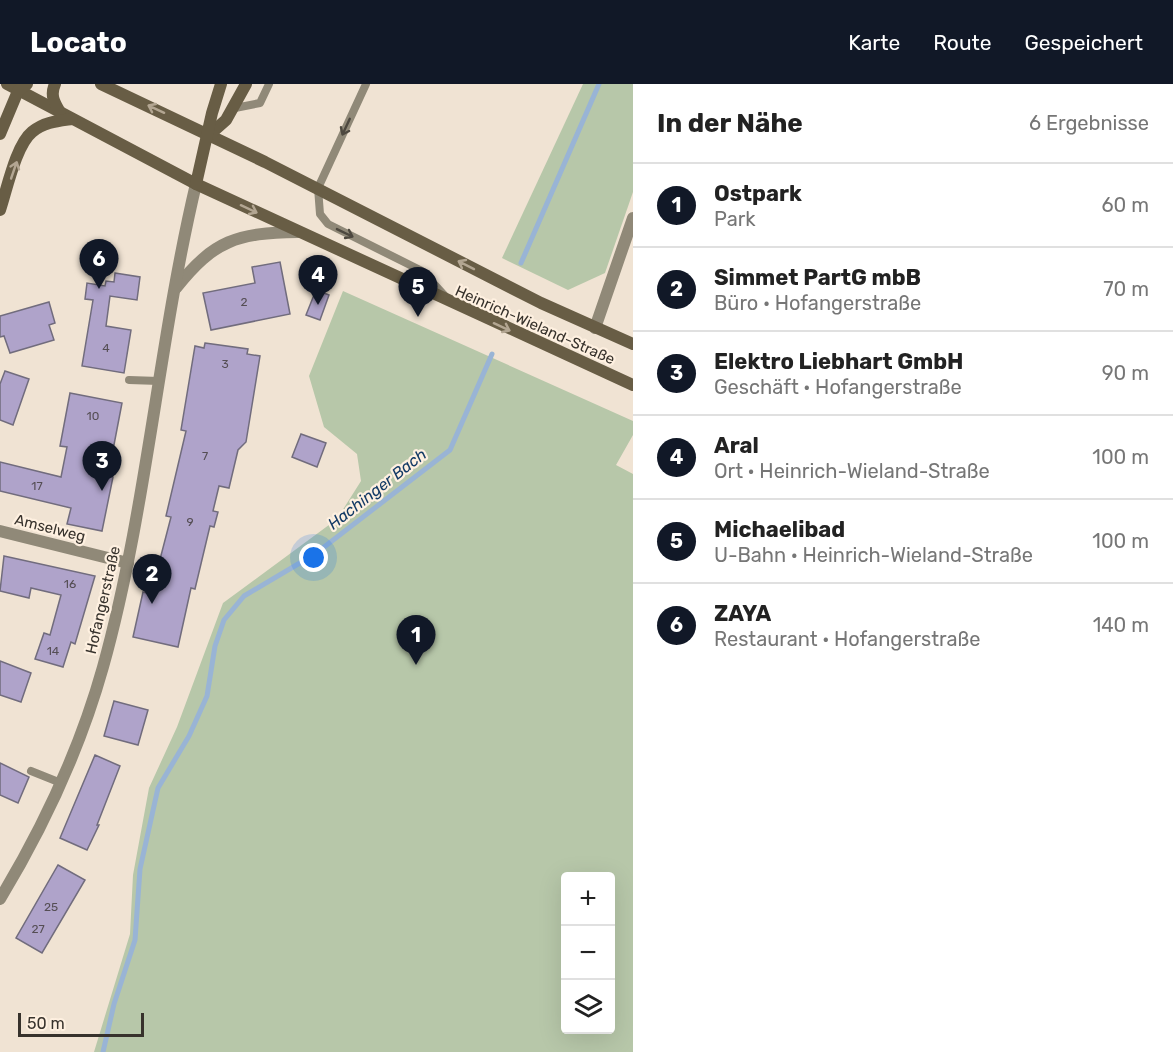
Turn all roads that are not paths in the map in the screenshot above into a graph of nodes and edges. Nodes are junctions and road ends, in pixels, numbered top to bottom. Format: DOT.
graph roads {
  1 [pos="7,84"];
  2 [pos="55,84"];
  3 [pos="101,84"];
  4 [pos="221,84"];
  5 [pos="246,84"];
  6 [pos="269,84"];
  7 [pos="366,84"];
  8 [pos="23,87"];
  9 [pos="235,108"];
  10 [pos="60,112"];
  11 [pos="72,119"];
  12 [pos="0,134"];
  13 [pos="209,135"];
  14 [pos="196,184"];
  15 [pos="318,188"];
  16 [pos="0,210"];
  17 [pos="633,218"];
  18 [pos="298,232"];
  19 [pos="175,289"];
  20 [pos="452,304"];
  21 [pos="595,328"];
  22 [pos="633,344"];
  23 [pos="129,380"];
  24 [pos="159,381"];
  25 [pos="633,385"];
  26 [pos="0,531"];
  27 [pos="128,563"];
  28 [pos="31,771"];
  29 [pos="61,783"];
  30 [pos="0,899"];
  1 -- 8 [label="main road, Heinrich-Wieland-Straße"];
  2 -- 10 [label="main road"];
  13 -- 3 [label="main road, Heinrich-Wieland-Straße, one-way"];
  4 -- 13 [label="main road"];
  5 -- 9 [label="main road"];
  6 -- 9 [label="lane"];
  7 -- 15 [label="lane, one-way"];
  8 -- 10 [label="main road, Heinrich-Wieland-Straße"];
  8 -- 12 [label="main road"];
  9 -- 13 [label="main road"];
  10 -- 11 [label="main road, Heinrich-Wieland-Straße"];
  11 -- 14 [label="main road, Heinrich-Wieland-Straße"];
  16 -- 11 [label="main road, one-way"];
  13 -- 14 [label="main road"];
  13 -- 15 [label="main road, Heinrich-Wieland-Straße"];
  14 -- 18 [label="main road, Heinrich-Wieland-Straße, one-way"];
  14 -- 19 [label="street, Hofangerstraße"];
  15 -- 20 [label="lane, one-way"];
  21 -- 15 [label="main road, Heinrich-Wieland-Straße, one-way"];
  17 -- 21 [label="street"];
  18 -- 19 [label="street"];
  18 -- 20 [label="main road, Heinrich-Wieland-Straße"];
  19 -- 24 [label="street, Hofangerstraße"];
  20 -- 25 [label="main road, Heinrich-Wieland-Straße, one-way"];
  21 -- 22 [label="main road, Heinrich-Wieland-Straße"];
  23 -- 24 [label="lane"];
  24 -- 27 [label="street, Hofangerstraße"];
  26 -- 27 [label="street, Amselweg"];
  27 -- 29 [label="street, Hofangerstraße"];
  28 -- 29 [label="lane"];
  29 -- 30 [label="street, Hofangerstraße"];
}
